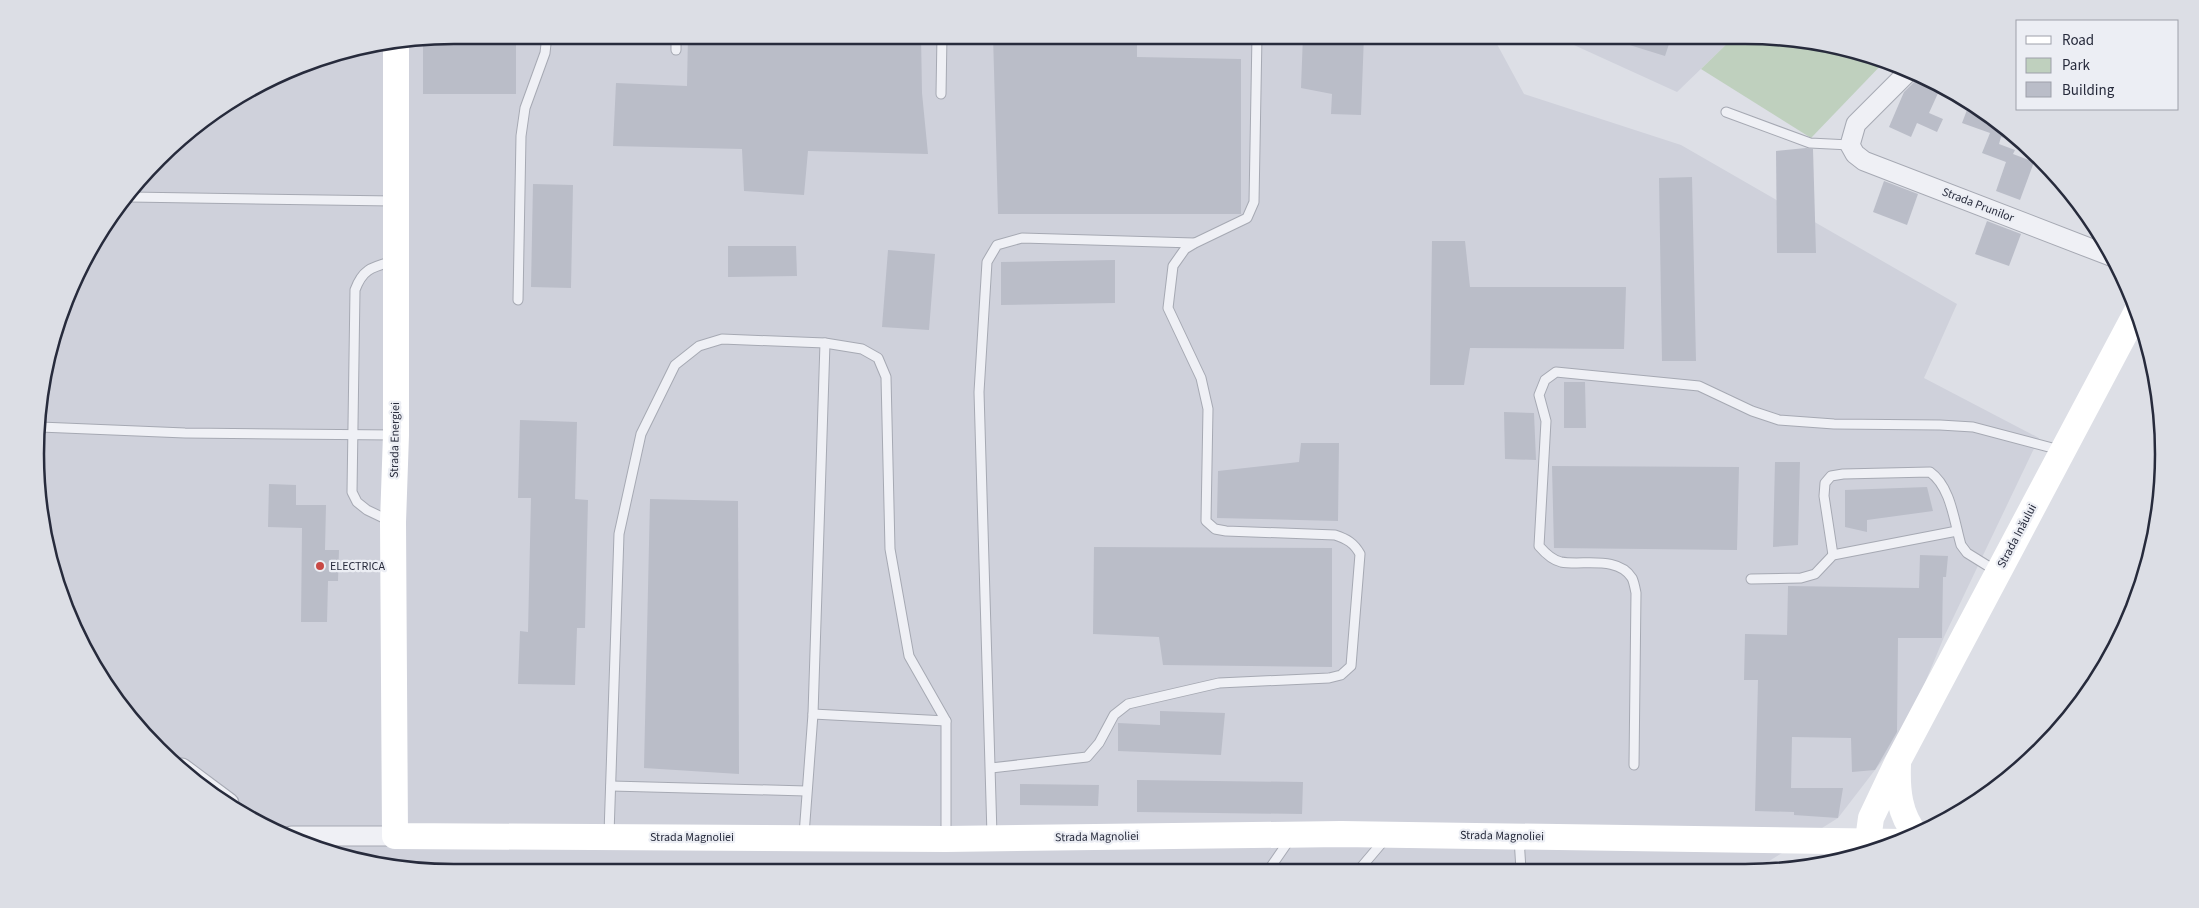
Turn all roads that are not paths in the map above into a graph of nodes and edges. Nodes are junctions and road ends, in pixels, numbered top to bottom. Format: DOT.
graph roads {
  1 [pos="546,44"];
  2 [pos="676,44"];
  3 [pos="942,44"];
  4 [pos="1257,44"];
  5 [pos="396,48"];
  6 [pos="676,50"];
  7 [pos="1904,76"];
  8 [pos="942,94"];
  9 [pos="1726,112"];
  10 [pos="1850,145"];
  11 [pos="135,197"];
  12 [pos="396,201"];
  13 [pos="1195,243"];
  14 [pos="2102,253"];
  15 [pos="397,260"];
  16 [pos="518,300"];
  17 [pos="2132,320"];
  18 [pos="825,343"];
  19 [pos="45,427"];
  20 [pos="352,435"];
  21 [pos="396,436"];
  22 [pos="2062,451"];
  23 [pos="393,522"];
  24 [pos="1957,531"];
  25 [pos="1832,555"];
  26 [pos="1998,573"];
  27 [pos="1751,579"];
  28 [pos="813,714"];
  29 [pos="946,721"];
  30 [pos="1898,761"];
  31 [pos="1634,765"];
  32 [pos="991,768"];
  33 [pos="611,786"];
  34 [pos="806,791"];
  35 [pos="1912,829"];
  36 [pos="1293,834"];
  37 [pos="1389,834"];
  38 [pos="305,836"];
  39 [pos="395,836"];
  40 [pos="1519,836"];
  41 [pos="609,837"];
  42 [pos="804,838"];
  43 [pos="992,838"];
  44 [pos="946,839"];
  45 [pos="1868,840"];
  46 [pos="1881,841"];
  47 [pos="1273,864"];
  48 [pos="1364,864"];
  49 [pos="1521,864"];
  1 -- 16 [label="lane"];
  2 -- 6 [label="lane"];
  3 -- 8 [label="lane"];
  4 -- 13 [label="lane"];
  5 -- 12 [label="main road, Strada Energiei"];
  7 -- 10 [label="street"];
  9 -- 10 [label="lane"];
  10 -- 14 [label="street, Strada Prunilor"];
  11 -- 12 [label="lane"];
  12 -- 15 [label="main road, Strada Energiei"];
  13 -- 32 [label="lane"];
  13 -- 32 [label="lane"];
  15 -- 20 [label="lane"];
  15 -- 21 [label="main road, Strada Energiei"];
  17 -- 22 [label="main road, Strada Inăului"];
  18 -- 28 [label="lane"];
  18 -- 29 [label="lane"];
  18 -- 33 [label="lane"];
  19 -- 20 [label="lane"];
  20 -- 21 [label="lane"];
  20 -- 23 [label="lane"];
  21 -- 23 [label="main road, Strada Energiei"];
  22 -- 26 [label="main road, Strada Inăului"];
  22 -- 31 [label="lane"];
  23 -- 39 [label="main road, Strada Energiei"];
  24 -- 25 [label="lane"];
  24 -- 25 [label="lane"];
  24 -- 26 [label="lane"];
  25 -- 27 [label="lane"];
  26 -- 30 [label="main road, Strada Inăului"];
  28 -- 29 [label="lane"];
  28 -- 34 [label="lane"];
  29 -- 44 [label="lane"];
  30 -- 35 [label="main road, Strada Inăului"];
  30 -- 45 [label="main road, Strada Inăului"];
  32 -- 43 [label="lane"];
  33 -- 34 [label="lane"];
  33 -- 41 [label="lane"];
  34 -- 42 [label="lane"];
  36 -- 37 [label="main road, Strada Magnoliei"];
  36 -- 43 [label="main road, Strada Magnoliei"];
  36 -- 47 [label="lane"];
  37 -- 40 [label="main road, Strada Magnoliei"];
  37 -- 48 [label="lane"];
  38 -- 39 [label="street, Strada Magnoliei"];
  39 -- 41 [label="main road, Strada Magnoliei"];
  40 -- 45 [label="main road, Strada Magnoliei"];
  40 -- 49 [label="lane"];
  41 -- 42 [label="main road, Strada Magnoliei"];
  42 -- 44 [label="main road, Strada Magnoliei"];
  43 -- 44 [label="main road, Strada Magnoliei"];
  45 -- 46 [label="main road, Strada Magnoliei"];
}
